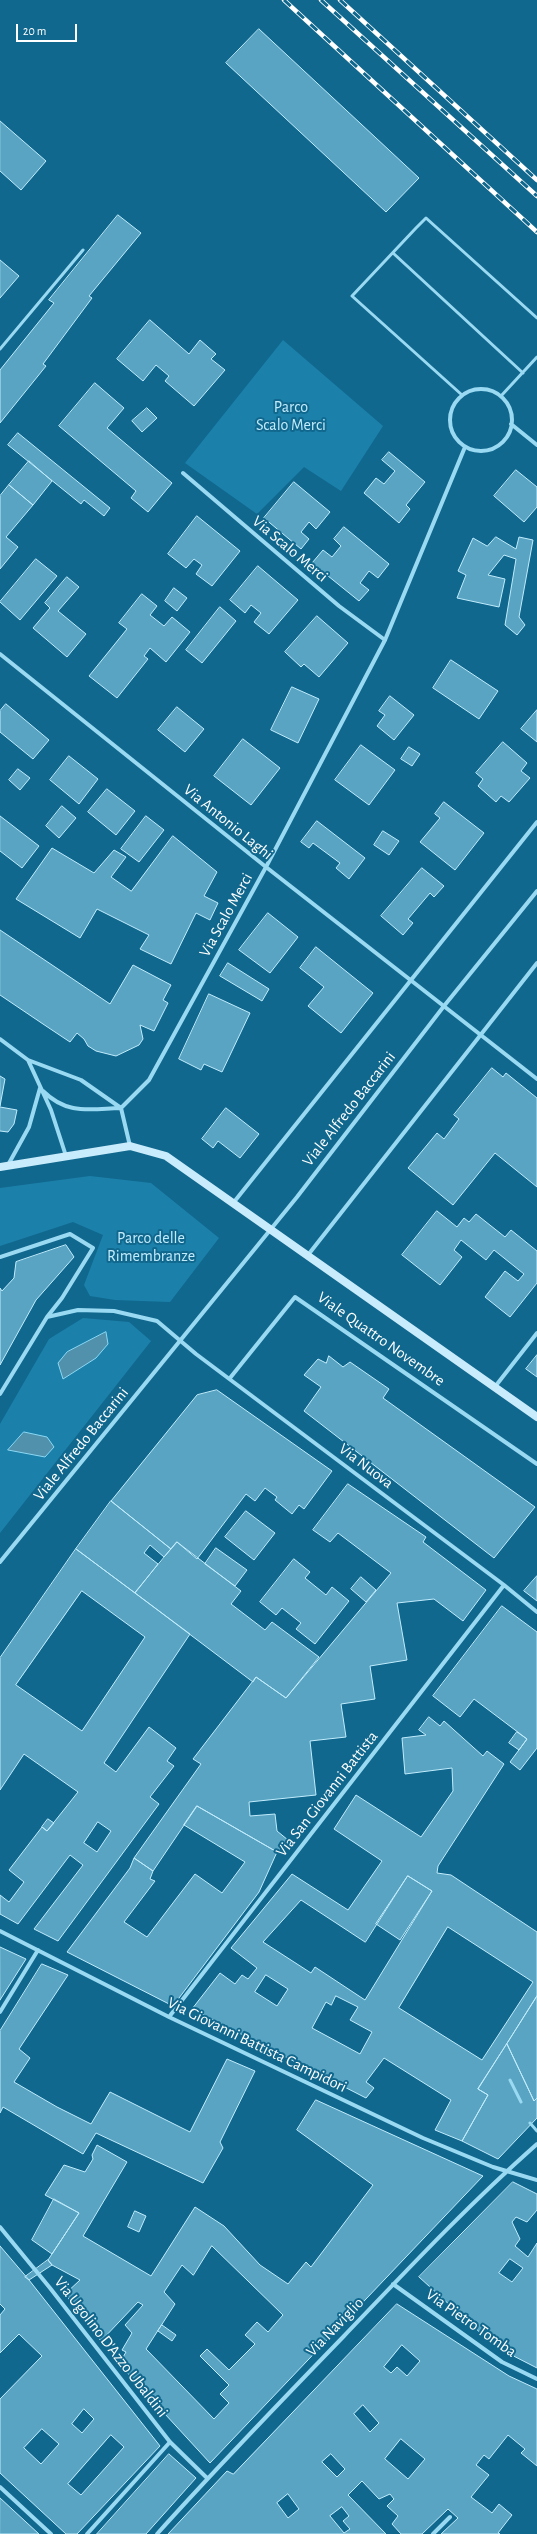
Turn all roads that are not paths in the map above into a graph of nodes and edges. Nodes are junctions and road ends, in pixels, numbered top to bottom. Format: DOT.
graph roads {
  1 [pos="83,250"];
  2 [pos="393,253"];
  3 [pos="537,318"];
  4 [pos="0,349"];
  5 [pos="537,357"];
  6 [pos="523,373"];
  7 [pos="462,395"];
  8 [pos="501,396"];
  9 [pos="511,424"];
  10 [pos="537,445"];
  11 [pos="465,447"];
  12 [pos="183,473"];
  13 [pos="385,640"];
  14 [pos="0,654"];
  15 [pos="537,822"];
  16 [pos="266,867"];
  17 [pos="537,891"];
  18 [pos="537,963"];
  19 [pos="410,980"];
  20 [pos="444,1006"];
  21 [pos="480,1034"];
  22 [pos="0,1039"];
  23 [pos="28,1060"];
  24 [pos="537,1079"];
  25 [pos="40,1088"];
  26 [pos="121,1108"];
  27 [pos="130,1146"];
  28 [pos="66,1156"];
  29 [pos="4,1166"];
  30 [pos="234,1202"];
  31 [pos="271,1228"];
  32 [pos="307,1256"];
  33 [pos="0,1257"];
  34 [pos="47,1318"];
  35 [pos="537,1333"];
  36 [pos="180,1341"];
  37 [pos="230,1378"];
  38 [pos="493,1388"];
  39 [pos="0,1394"];
  40 [pos="537,1417"];
  41 [pos="537,1464"];
  42 [pos="0,1562"];
  43 [pos="504,1585"];
  44 [pos="537,1612"];
  45 [pos="0,1931"];
  46 [pos="38,1950"];
  47 [pos="0,2012"];
  48 [pos="169,2017"];
  49 [pos="510,2080"];
  50 [pos="521,2102"];
  51 [pos="530,2123"];
  52 [pos="537,2131"];
  53 [pos="537,2144"];
  54 [pos="507,2171"];
  55 [pos="537,2180"];
  56 [pos="0,2227"];
  57 [pos="393,2284"];
  58 [pos="537,2379"];
  59 [pos="170,2442"];
  60 [pos="207,2478"];
  61 [pos="0,2487"];
  62 [pos="450,2517"];
  63 [pos="51,2534"];
  64 [pos="87,2534"];
  65 [pos="157,2534"];
  66 [pos="433,2534"];
  1 -- 4 [label="lane"];
  2 -- 3 [label="lane"];
  2 -- 6 [label="lane"];
  2 -- 7 [label="lane"];
  5 -- 6 [label="lane"];
  6 -- 8 [label="lane"];
  7 -- 8 [label="street"];
  7 -- 11 [label="street"];
  8 -- 9 [label="street"];
  9 -- 10 [label="street"];
  9 -- 11 [label="street"];
  11 -- 13 [label="street, Via Scalo Merci"];
  12 -- 13 [label="street, Via Scalo Merci"];
  13 -- 16 [label="street, Via Scalo Merci"];
  14 -- 16 [label="street, Via Antonio Laghi"];
  15 -- 19 [label="street, Viale Alfredo Baccarini"];
  16 -- 19 [label="street, Via Antonio Laghi"];
  16 -- 26 [label="street, Via Scalo Merci"];
  17 -- 20 [label="street, Viale Alfredo Baccarini"];
  18 -- 21 [label="street"];
  19 -- 20 [label="street, Via Antonio Laghi"];
  19 -- 30 [label="street, Viale Alfredo Baccarini"];
  20 -- 21 [label="street, Via Antonio Laghi"];
  20 -- 31 [label="street, Viale Alfredo Baccarini"];
  21 -- 24 [label="street, Via Antonio Laghi"];
  21 -- 32 [label="street"];
  22 -- 23 [label="street"];
  23 -- 25 [label="street"];
  23 -- 26 [label="street"];
  25 -- 26 [label="street"];
  25 -- 28 [label="street"];
  25 -- 29 [label="street"];
  26 -- 27 [label="street"];
  27 -- 28 [label="main road"];
  27 -- 30 [label="main road, Viale Quattro Novembre"];
  28 -- 29 [label="main road"];
  30 -- 31 [label="main road, Viale Quattro Novembre"];
  31 -- 32 [label="main road, Viale Quattro Novembre"];
  31 -- 36 [label="street, Viale Alfredo Baccarini"];
  32 -- 38 [label="main road, Viale Quattro Novembre"];
  33 -- 34 [label="street"];
  34 -- 36 [label="street"];
  34 -- 39 [label="street"];
  35 -- 38 [label="street"];
  36 -- 37 [label="street, Via Nuova"];
  36 -- 42 [label="street, Viale Alfredo Baccarini"];
  37 -- 41 [label="street, Viale Quattro Novembre"];
  37 -- 43 [label="street, Via Nuova"];
  38 -- 40 [label="main road, Viale Quattro Novembre"];
  43 -- 44 [label="street, Via Nuova"];
  43 -- 48 [label="street, Via San Giovanni Battista"];
  45 -- 46 [label="street, Via Giovanni Battista Campidori"];
  46 -- 47 [label="street"];
  46 -- 48 [label="street, Via Giovanni Battista Campidori"];
  48 -- 54 [label="street, Via Giovanni Battista Campidori"];
  49 -- 50 [label="lane"];
  51 -- 52 [label="lane"];
  53 -- 54 [label="street, Via Naviglio"];
  54 -- 55 [label="street, Via Giovanni Battista Campidori"];
  54 -- 57 [label="street, Via Naviglio"];
  56 -- 59 [label="street, Via Ugolino D'Azzo Ubaldini"];
  57 -- 58 [label="street, Via Pietro Tomba"];
  57 -- 60 [label="street, Via Naviglio"];
  59 -- 60 [label="street, Via Ugolino D'Azzo Ubaldini"];
  59 -- 64 [label="street"];
  60 -- 65 [label="street, Via Naviglio"];
  61 -- 63 [label="street"];
  62 -- 66 [label="street"];
}
